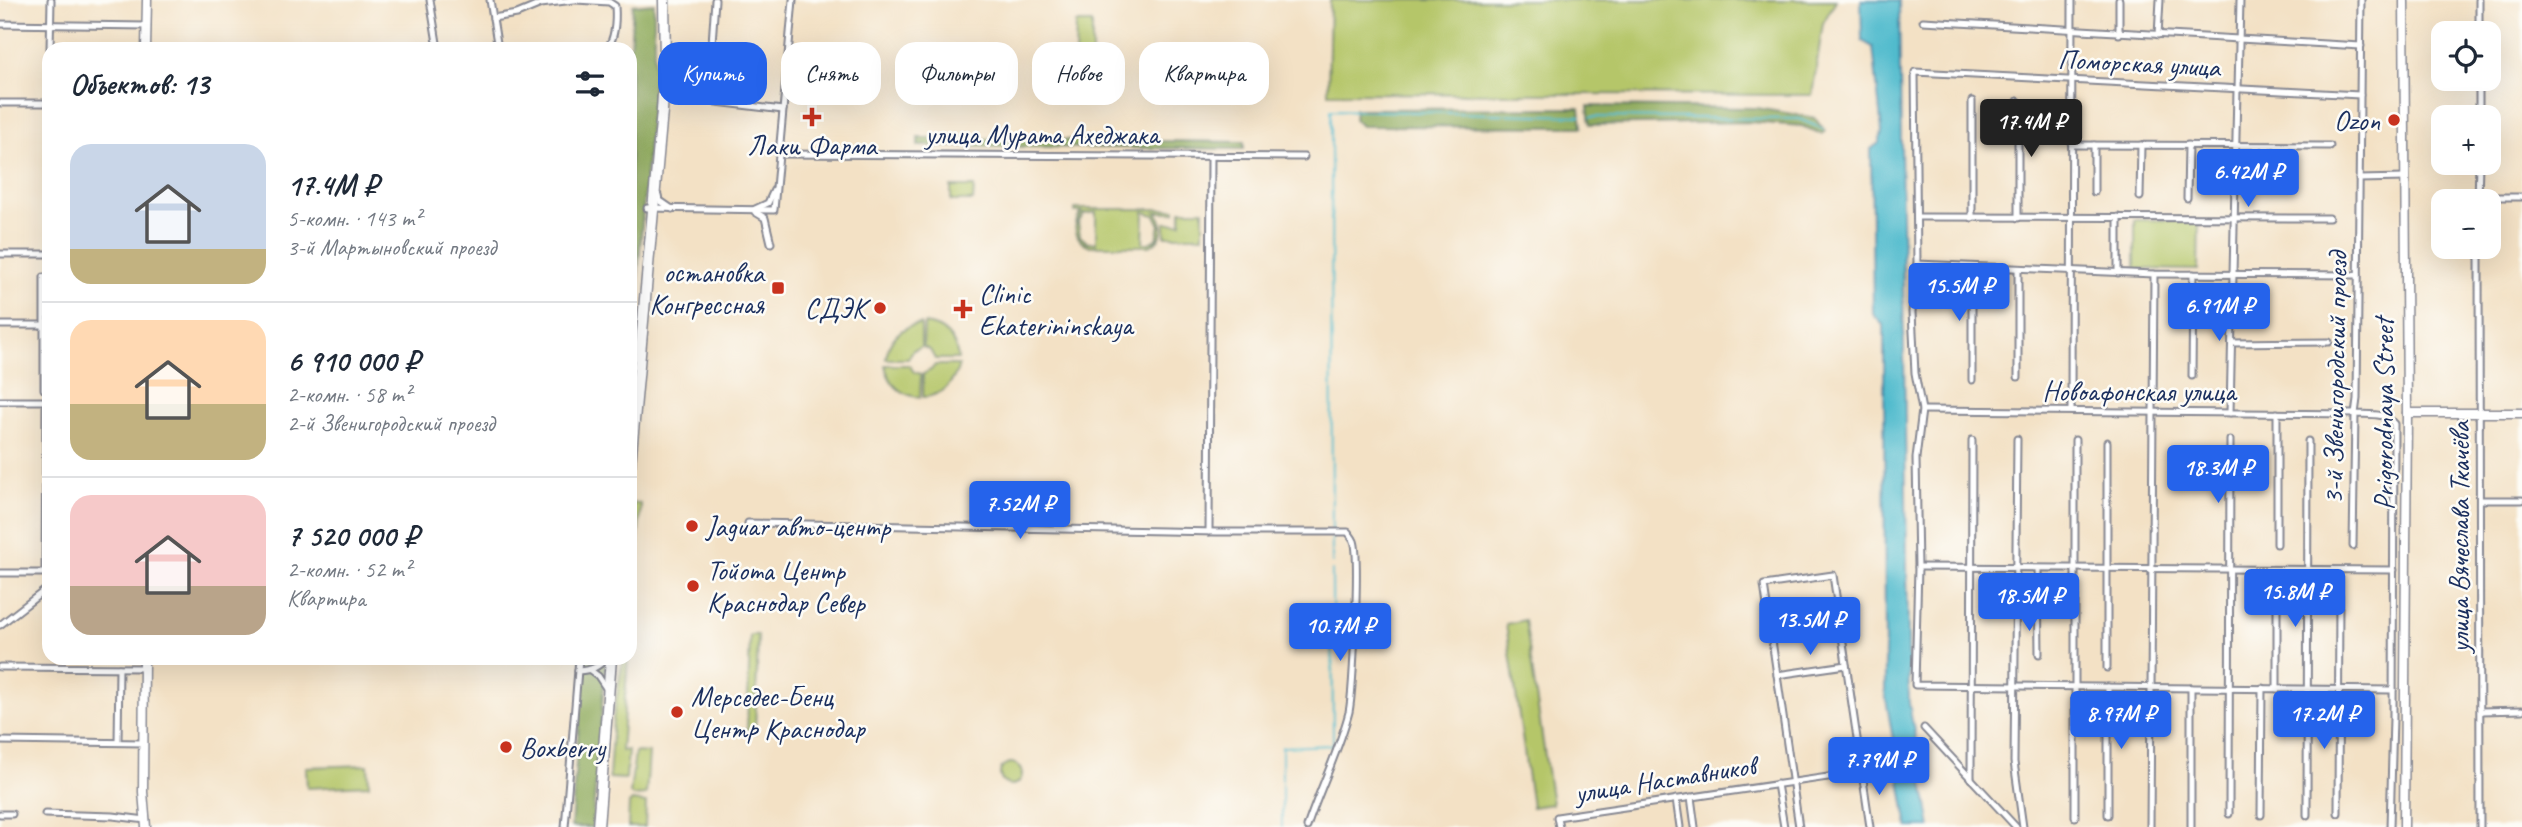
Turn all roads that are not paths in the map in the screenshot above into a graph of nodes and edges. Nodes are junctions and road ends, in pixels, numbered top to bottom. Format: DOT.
graph roads {
  1 [pos="51,0"];
  2 [pos="148,0"];
  3 [pos="430,0"];
  4 [pos="490,0"];
  5 [pos="575,0"];
  6 [pos="659,0"];
  7 [pos="664,0"];
  8 [pos="715,0"];
  9 [pos="793,0"];
  10 [pos="2072,0"];
  11 [pos="2119,0"];
  12 [pos="2160,0"];
  13 [pos="2240,0"];
  14 [pos="2361,0"];
  15 [pos="2404,0"];
  16 [pos="2479,0"];
  17 [pos="493,18"];
  18 [pos="1923,21"];
  19 [pos="2479,21"];
  20 [pos="0,24"];
  21 [pos="51,25"];
  22 [pos="147,26"];
  23 [pos="2071,30"];
  24 [pos="2119,34"];
  25 [pos="665,35"];
  26 [pos="2158,35"];
  27 [pos="2240,39"];
  28 [pos="51,42"];
  29 [pos="148,42"];
  30 [pos="148,42"];
  31 [pos="437,42"];
  32 [pos="497,42"];
  33 [pos="611,42"];
  34 [pos="2361,46"];
  35 [pos="2072,81"];
  36 [pos="2238,90"];
  37 [pos="2360,95"];
  38 [pos="1972,101"];
  39 [pos="2018,101"];
  40 [pos="0,103"];
  41 [pos="42,103"];
  42 [pos="783,110"];
  43 [pos="2072,145"];
  44 [pos="2094,145"];
  45 [pos="2141,145"];
  46 [pos="2188,145"];
  47 [pos="2236,145"];
  48 [pos="2330,146"];
  49 [pos="779,154"];
  50 [pos="1211,156"];
  51 [pos="1304,157"];
  52 [pos="2405,178"];
  53 [pos="2359,179"];
  54 [pos="776,186"];
  55 [pos="2094,192"];
  56 [pos="2140,197"];
  57 [pos="2522,197"];
  58 [pos="2187,198"];
  59 [pos="2501,198"];
  60 [pos="650,209"];
  61 [pos="672,209"];
  62 [pos="752,211"];
  63 [pos="1917,217"];
  64 [pos="2071,217"];
  65 [pos="2118,217"];
  66 [pos="2235,217"];
  67 [pos="1972,218"];
  68 [pos="2018,218"];
  69 [pos="2329,218"];
  70 [pos="771,243"];
  71 [pos="0,254"];
  72 [pos="42,254"];
  73 [pos="2479,259"];
  74 [pos="1917,264"];
  75 [pos="1972,267"];
  76 [pos="2018,269"];
  77 [pos="2071,271"];
  78 [pos="2118,273"];
  79 [pos="2154,274"];
  80 [pos="2193,274"];
  81 [pos="2234,274"];
  82 [pos="2358,275"];
  83 [pos="0,325"];
  84 [pos="42,325"];
  85 [pos="642,333"];
  86 [pos="637,340"];
  87 [pos="2329,342"];
  88 [pos="2232,343"];
  89 [pos="2192,376"];
  90 [pos="2018,377"];
  91 [pos="1972,380"];
  92 [pos="637,388"];
  93 [pos="0,401"];
  94 [pos="42,401"];
  95 [pos="1922,410"];
  96 [pos="2071,411"];
  97 [pos="2153,412"];
  98 [pos="2230,412"];
  99 [pos="2479,412"];
  100 [pos="2277,413"];
  101 [pos="2407,413"];
  102 [pos="2522,413"];
  103 [pos="2355,414"];
  104 [pos="2017,439"];
  105 [pos="1972,440"];
  106 [pos="2075,440"];
  107 [pos="2231,440"];
  108 [pos="2308,440"];
  109 [pos="2107,442"];
  110 [pos="2522,499"];
  111 [pos="2480,500"];
  112 [pos="748,523"];
  113 [pos="1209,532"];
  114 [pos="2277,544"];
  115 [pos="2353,546"];
  116 [pos="2394,561"];
  117 [pos="2406,561"];
  118 [pos="1918,567"];
  119 [pos="1972,568"];
  120 [pos="2016,569"];
  121 [pos="2039,569"];
  122 [pos="2075,570"];
  123 [pos="2107,570"];
  124 [pos="2151,570"];
  125 [pos="2231,570"];
  126 [pos="2308,570"];
  127 [pos="2393,570"];
  128 [pos="0,573"];
  129 [pos="42,573"];
  130 [pos="42,592"];
  131 [pos="2277,594"];
  132 [pos="2339,595"];
  133 [pos="0,625"];
  134 [pos="2039,654"];
  135 [pos="578,665"];
  136 [pos="601,665"];
  137 [pos="610,665"];
  138 [pos="610,665"];
  139 [pos="1846,665"];
  140 [pos="0,667"];
  141 [pos="119,668"];
  142 [pos="144,668"];
  143 [pos="2107,668"];
  144 [pos="578,670"];
  145 [pos="590,670"];
  146 [pos="1777,675"];
  147 [pos="1970,686"];
  148 [pos="2016,686"];
  149 [pos="2075,687"];
  150 [pos="2108,687"];
  151 [pos="2150,687"];
  152 [pos="2191,688"];
  153 [pos="2229,688"];
  154 [pos="2262,688"];
  155 [pos="2277,689"];
  156 [pos="2309,689"];
  157 [pos="2337,689"];
  158 [pos="2393,690"];
  159 [pos="608,691"];
  160 [pos="2481,710"];
  161 [pos="2522,710"];
  162 [pos="2393,718"];
  163 [pos="2404,718"];
  164 [pos="1924,728"];
  165 [pos="0,741"];
  166 [pos="118,742"];
  167 [pos="143,743"];
  168 [pos="1862,772"];
  169 [pos="1971,779"];
  170 [pos="1792,781"];
  171 [pos="1777,784"];
  172 [pos="1691,797"];
  173 [pos="1676,799"];
  174 [pos="2338,813"];
  175 [pos="0,814"];
  176 [pos="12,814"];
  177 [pos="45,814"];
  178 [pos="2229,814"];
  179 [pos="2108,815"];
  180 [pos="2261,815"];
  181 [pos="2307,815"];
  182 [pos="2075,817"];
  183 [pos="146,823"];
  184 [pos="565,827"];
  185 [pos="600,827"];
  186 [pos="1307,827"];
  187 [pos="1559,827"];
  188 [pos="1680,827"];
  189 [pos="1695,827"];
  190 [pos="1784,827"];
  191 [pos="1799,827"];
  192 [pos="1870,827"];
  193 [pos="2016,827"];
  194 [pos="2023,827"];
  195 [pos="2150,827"];
  196 [pos="2191,827"];
  197 [pos="2390,827"];
  198 [pos="2404,827"];
  199 [pos="2480,827"];
  1 -- 21 [label="street"];
  2 -- 22 [label="street"];
  2 -- 29 [label="street"];
  3 -- 31 [label="street"];
  4 -- 17 [label="street"];
  5 -- 17 [label="street"];
  5 -- 33 [label="street"];
  6 -- 60 [label="highway"];
  7 -- 25 [label="highway"];
  8 -- 42 [label="street"];
  9 -- 42 [label="street"];
  10 -- 23 [label="street"];
  11 -- 24 [label="street"];
  12 -- 26 [label="street"];
  13 -- 27 [label="street"];
  14 -- 34 [label="street, 3-й Звенигородский проезд"];
  15 -- 52 [label="street, Prigorodnaya Street"];
  16 -- 19 [label="street"];
  17 -- 32 [label="street"];
  18 -- 23 [label="street"];
  20 -- 21 [label="street"];
  21 -- 22 [label="street"];
  21 -- 28 [label="street"];
  22 -- 30 [label="street"];
  23 -- 24 [label="street"];
  23 -- 35 [label="street"];
  24 -- 26 [label="street"];
  25 -- 60 [label="highway"];
  25 -- 61 [label="street"];
  26 -- 27 [label="street"];
  27 -- 34 [label="street"];
  27 -- 36 [label="street"];
  34 -- 37 [label="street, 3-й Звенигородский проезд"];
  35 -- 36 [label="street, Поморская улица"];
  35 -- 43 [label="street"];
  35 -- 63 [label="street, Поморская улица"];
  36 -- 37 [label="street, Поморская улица"];
  36 -- 47 [label="street"];
  37 -- 53 [label="street, 3-й Звенигородский проезд"];
  38 -- 67 [label="street"];
  39 -- 68 [label="street"];
  40 -- 41 [label="street"];
  42 -- 49 [label="street"];
  43 -- 44 [label="street"];
  43 -- 64 [label="street"];
  44 -- 45 [label="street"];
  44 -- 55 [label="street"];
  45 -- 46 [label="street"];
  45 -- 56 [label="street"];
  46 -- 47 [label="street"];
  46 -- 58 [label="street"];
  47 -- 48 [label="street"];
  47 -- 66 [label="street"];
  49 -- 50 [label="street, улица Мурата Ахеджака"];
  49 -- 54 [label="street"];
  50 -- 51 [label="street, улица Мурата Ахеджака"];
  50 -- 113 [label="street"];
  52 -- 53 [label="street"];
  52 -- 101 [label="street, Prigorodnaya Street"];
  53 -- 82 [label="street, 3-й Звенигородский проезд"];
  54 -- 62 [label="street"];
  54 -- 62 [label="street"];
  57 -- 59 [label="street"];
  60 -- 61 [label="street"];
  60 -- 85 [label="highway"];
  60 -- 86 [label="highway"];
  61 -- 62 [label="street"];
  61 -- 85 [label="street"];
  62 -- 70 [label="street"];
  63 -- 67 [label="street"];
  63 -- 74 [label="street"];
  64 -- 65 [label="street"];
  64 -- 68 [label="street"];
  64 -- 77 [label="street"];
  65 -- 66 [label="street"];
  65 -- 78 [label="street"];
  66 -- 69 [label="street"];
  66 -- 81 [label="street"];
  67 -- 68 [label="street"];
  71 -- 72 [label="street"];
  73 -- 99 [label="street, улица Вячеслава Ткачёва"];
  74 -- 75 [label="street"];
  74 -- 95 [label="street"];
  75 -- 76 [label="street"];
  75 -- 91 [label="street"];
  76 -- 77 [label="street"];
  76 -- 90 [label="street"];
  77 -- 78 [label="street"];
  77 -- 96 [label="street"];
  78 -- 79 [label="street"];
  79 -- 80 [label="street"];
  79 -- 97 [label="street"];
  80 -- 81 [label="street"];
  80 -- 89 [label="street"];
  81 -- 82 [label="street"];
  81 -- 88 [label="street"];
  82 -- 103 [label="street, 3-й Звенигородский проезд"];
  83 -- 84 [label="street"];
  85 -- 92 [label="highway"];
  87 -- 88 [label="street"];
  88 -- 98 [label="street"];
  93 -- 94 [label="street"];
  95 -- 96 [label="street, Новоафонская улица"];
  95 -- 118 [label="street"];
  96 -- 97 [label="street, Новоафонская улица"];
  97 -- 98 [label="street, Новоафонская улица"];
  97 -- 124 [label="street"];
  98 -- 100 [label="street, Новоафонская улица"];
  99 -- 101 [label="street"];
  99 -- 102 [label="street"];
  99 -- 111 [label="street, улица Вячеслава Ткачёва"];
  100 -- 103 [label="street, Новоафонская улица"];
  100 -- 114 [label="street"];
  101 -- 117 [label="street, Prigorodnaya Street"];
  103 -- 115 [label="street, 3-й Звенигородский проезд"];
  103 -- 116 [label="street, Новоафонская улица"];
  104 -- 120 [label="street"];
  105 -- 119 [label="street"];
  106 -- 122 [label="street"];
  107 -- 125 [label="street"];
  108 -- 126 [label="street"];
  109 -- 123 [label="street"];
  110 -- 111 [label="street"];
  111 -- 160 [label="street, улица Вячеслава Ткачёва"];
  112 -- 113 [label="street"];
  113 -- 186 [label="street"];
  116 -- 117 [label="street"];
  116 -- 127 [label="street, Новоафонская улица"];
  117 -- 163 [label="street, Prigorodnaya Street"];
  118 -- 119 [label="street"];
  118 -- 147 [label="street"];
  119 -- 120 [label="street"];
  119 -- 147 [label="street"];
  120 -- 121 [label="street"];
  120 -- 148 [label="street"];
  121 -- 122 [label="street"];
  121 -- 134 [label="street"];
  122 -- 123 [label="street"];
  122 -- 149 [label="street"];
  123 -- 124 [label="street"];
  123 -- 143 [label="street"];
  124 -- 125 [label="street"];
  124 -- 151 [label="street"];
  125 -- 126 [label="street"];
  125 -- 153 [label="street"];
  126 -- 127 [label="street"];
  126 -- 156 [label="street"];
  127 -- 158 [label="street, Новоафонская улица"];
  128 -- 129 [label="street"];
  130 -- 133 [label="street"];
  131 -- 155 [label="street"];
  132 -- 157 [label="street"];
  135 -- 144 [label="street"];
  136 -- 145 [label="street"];
  137 -- 159 [label="highway"];
  138 -- 185 [label="highway"];
  139 -- 146 [label="street"];
  139 -- 146 [label="street"];
  139 -- 168 [label="street"];
  140 -- 141 [label="street"];
  141 -- 142 [label="street"];
  141 -- 166 [label="street"];
  142 -- 167 [label="street"];
  144 -- 145 [label="street"];
  144 -- 184 [label="street"];
  145 -- 159 [label="street"];
  146 -- 170 [label="street"];
  147 -- 148 [label="street"];
  147 -- 169 [label="street"];
  148 -- 149 [label="street"];
  148 -- 194 [label="street"];
  149 -- 150 [label="street"];
  149 -- 182 [label="street"];
  150 -- 151 [label="street"];
  150 -- 179 [label="street"];
  151 -- 152 [label="street"];
  151 -- 195 [label="street"];
  152 -- 153 [label="street"];
  152 -- 196 [label="street"];
  153 -- 154 [label="street"];
  153 -- 178 [label="street"];
  154 -- 155 [label="street"];
  154 -- 180 [label="street"];
  155 -- 156 [label="street"];
  156 -- 157 [label="street"];
  156 -- 181 [label="street"];
  157 -- 158 [label="street"];
  157 -- 174 [label="street"];
  158 -- 162 [label="street, Новоафонская улица"];
  159 -- 185 [label="highway"];
  160 -- 161 [label="street"];
  160 -- 199 [label="street, улица Вячеслава Ткачёва"];
  162 -- 163 [label="street"];
  162 -- 197 [label="street, Новоафонская улица"];
  163 -- 198 [label="street, Prigorodnaya Street"];
  164 -- 169 [label="street"];
  165 -- 166 [label="street"];
  166 -- 167 [label="street"];
  167 -- 183 [label="street"];
  168 -- 170 [label="street, улица Наставников"];
  168 -- 192 [label="street"];
  169 -- 193 [label="street"];
  170 -- 171 [label="street, улица Наставников"];
  170 -- 191 [label="street"];
  171 -- 172 [label="street, улица Наставников"];
  171 -- 190 [label="street"];
  172 -- 173 [label="street, улица Наставников"];
  172 -- 189 [label="street"];
  173 -- 187 [label="street, улица Наставников"];
  173 -- 188 [label="street"];
  175 -- 176 [label="street"];
  177 -- 183 [label="street"];
}
